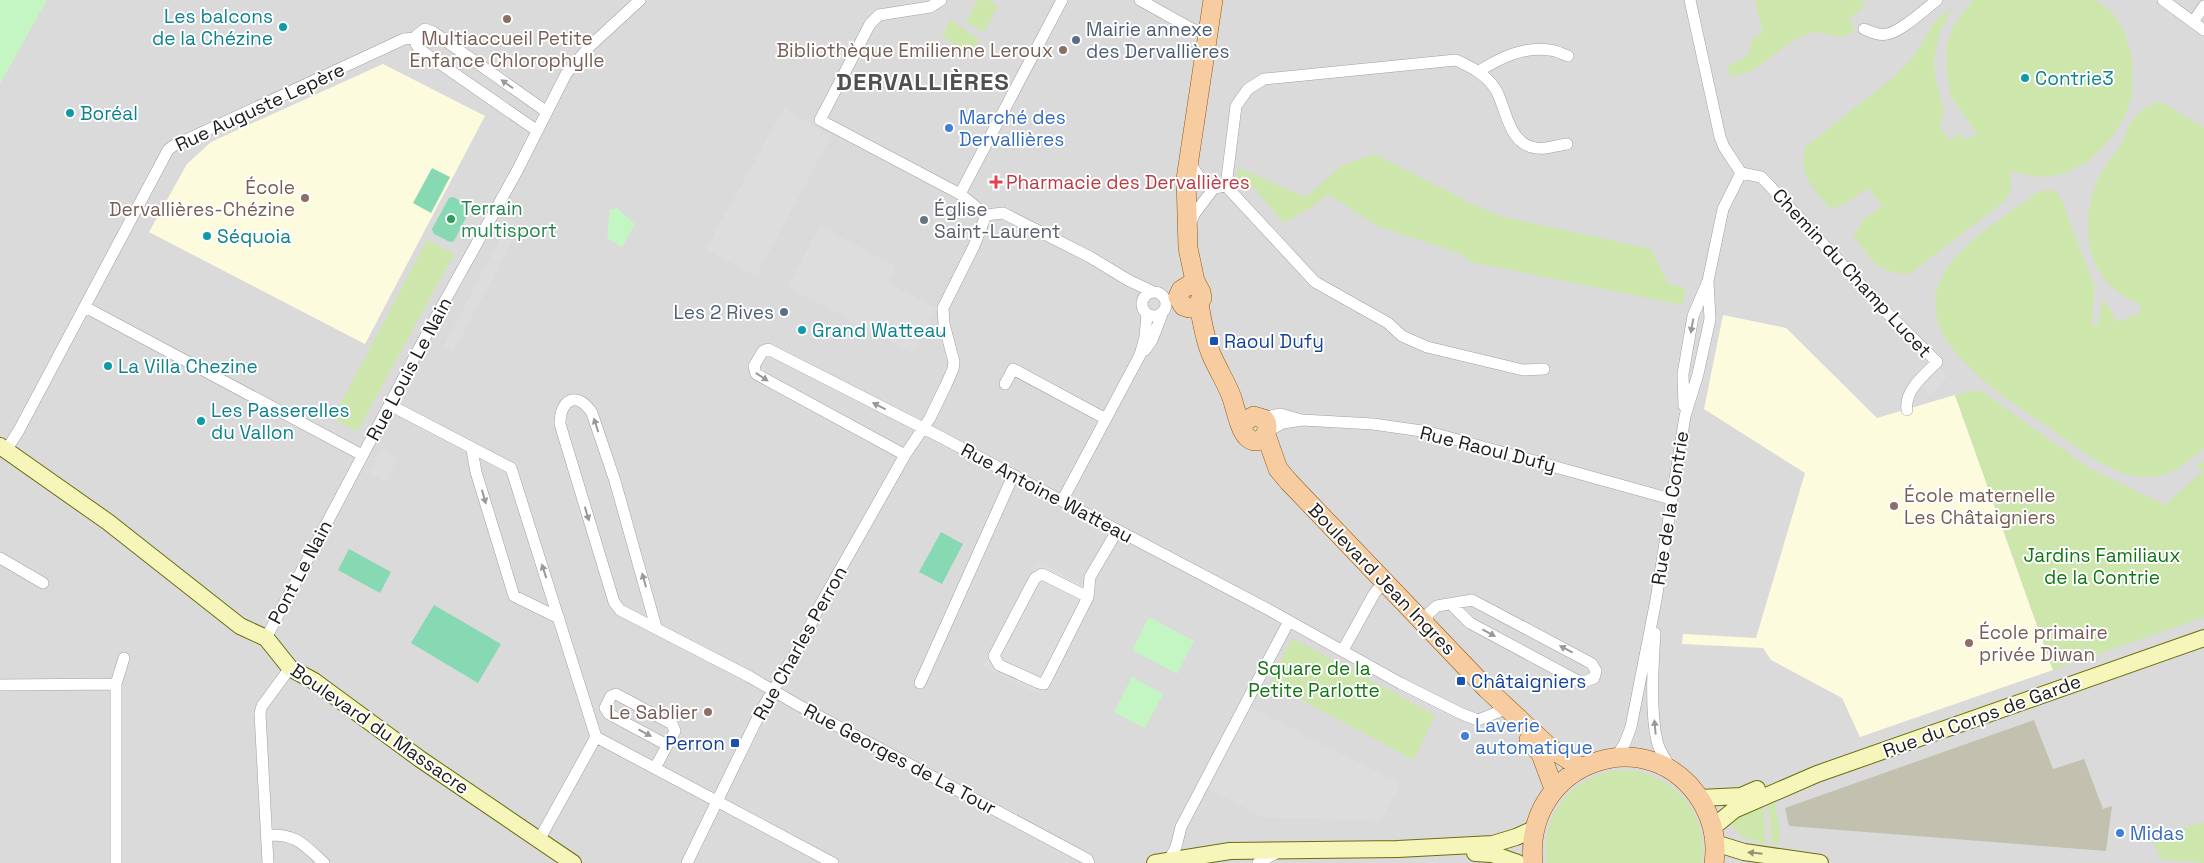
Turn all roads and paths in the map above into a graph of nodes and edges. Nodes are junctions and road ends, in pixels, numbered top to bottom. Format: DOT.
graph roads {
  1 [pos="640,0"];
  2 [pos="941,0"];
  3 [pos="1062,0"];
  4 [pos="1140,0"];
  5 [pos="1214,0"];
  6 [pos="1690,0"];
  7 [pos="1937,0"];
  8 [pos="2163,0"];
  9 [pos="2204,6"];
  10 [pos="2193,22"];
  11 [pos="1864,29"];
  12 [pos="2204,30"];
  13 [pos="1208,34"];
  14 [pos="416,38"];
  15 [pos="1568,56"];
  16 [pos="1479,71"];
  17 [pos="547,112"];
  18 [pos="536,130"];
  19 [pos="1567,144"];
  20 [pos="1188,161"];
  21 [pos="1741,173"];
  22 [pos="1226,186"];
  23 [pos="1214,188"];
  24 [pos="960,194"];
  25 [pos="986,215"];
  26 [pos="1188,240"];
  27 [pos="1128,280"];
  28 [pos="1708,281"];
  29 [pos="1181,296"];
  30 [pos="1143,300"];
  31 [pos="85,307"];
  32 [pos="1163,313"];
  33 [pos="1147,314"];
  34 [pos="1140,355"];
  35 [pos="1544,369"];
  36 [pos="1005,384"];
  37 [pos="390,405"];
  38 [pos="1907,410"];
  39 [pos="1685,416"];
  40 [pos="1106,419"];
  41 [pos="922,428"];
  42 [pos="1258,428"];
  43 [pos="3,448"];
  44 [pos="472,450"];
  45 [pos="905,454"];
  46 [pos="362,455"];
  47 [pos="1013,476"];
  48 [pos="1671,499"];
  49 [pos="1062,501"];
  50 [pos="1117,531"];
  51 [pos="0,558"];
  52 [pos="1384,581"];
  53 [pos="43,583"];
  54 [pos="1088,597"];
  55 [pos="1656,600"];
  56 [pos="1451,604"];
  57 [pos="559,618"];
  58 [pos="1289,621"];
  59 [pos="1425,624"];
  60 [pos="656,627"];
  61 [pos="266,638"];
  62 [pos="2204,638"];
  63 [pos="1343,650"];
  64 [pos="124,658"];
  65 [pos="290,668"];
  66 [pos="920,683"];
  67 [pos="116,684"];
  68 [pos="0,685"];
  69 [pos="1487,689"];
  70 [pos="773,691"];
  71 [pos="1503,710"];
  72 [pos="596,737"];
  73 [pos="667,745"];
  74 [pos="1616,758"];
  75 [pos="655,768"];
  76 [pos="1581,768"];
  77 [pos="1673,772"];
  78 [pos="1817,774"];
  79 [pos="1554,789"];
  80 [pos="1700,798"];
  81 [pos="718,801"];
  82 [pos="1534,829"];
  83 [pos="267,835"];
  84 [pos="1714,835"];
  85 [pos="539,840"];
  86 [pos="1398,849"];
  87 [pos="1282,850"];
  88 [pos="1166,862"];
  89 [pos="116,863"];
  90 [pos="268,863"];
  91 [pos="324,863"];
  92 [pos="574,863"];
  93 [pos="687,863"];
  94 [pos="833,863"];
  95 [pos="1089,863"];
  96 [pos="1258,863"];
  97 [pos="1518,863"];
  98 [pos="1533,863"];
  99 [pos="1714,863"];
  100 [pos="1820,863"];
  1 -- 17 [label="street, Rue Louis Le Nain"];
  2 -- 24 [label="street"];
  3 -- 24 [label="street"];
  4 -- 13 [label="street"];
  5 -- 13 [label="main road, Boulevard Jean Ingres"];
  6 -- 21 [label="street"];
  7 -- 11 [label="street"];
  8 -- 10 [label="street"];
  9 -- 10 [label="street"];
  10 -- 12 [label="street"];
  13 -- 20 [label="main road, Boulevard Jean Ingres"];
  17 -- 14 [label="street, Rue Auguste Lepère, one-way"];
  14 -- 18 [label="street"];
  14 -- 31 [label="street, Rue Auguste Lepère"];
  15 -- 16 [label="street"];
  16 -- 19 [label="street"];
  16 -- 22 [label="street"];
  17 -- 18 [label="street, Rue Louis Le Nain"];
  18 -- 37 [label="street, Rue Louis Le Nain"];
  20 -- 23 [label="street"];
  20 -- 26 [label="main road, Boulevard Jean Ingres"];
  21 -- 28 [label="street, Rue de la Contrie"];
  21 -- 38 [label="street, Chemin du Champ Lucet"];
  22 -- 23 [label="street"];
  22 -- 35 [label="street"];
  23 -- 26 [label="street"];
  24 -- 25 [label="street"];
  25 -- 27 [label="street"];
  25 -- 41 [label="street, Rue Charles Perron"];
  26 -- 29 [label="main road, Boulevard Jean Ingres"];
  27 -- 29 [label="street"];
  27 -- 30 [label="street"];
  28 -- 39 [label="street, Rue de la Contrie"];
  28 -- 39 [label="street, Rue de la Contrie, one-way"];
  29 -- 30 [label="street"];
  29 -- 32 [label="street"];
  29 -- 32 [label="street"];
  29 -- 42 [label="main road, Boulevard Jean Ingres"];
  30 -- 33 [label="street"];
  31 -- 43 [label="street, Rue Auguste Lepère"];
  31 -- 46 [label="street, Rue Louis Le Nain"];
  32 -- 33 [label="street"];
  32 -- 34 [label="street"];
  33 -- 34 [label="street"];
  34 -- 40 [label="street"];
  36 -- 40 [label="street"];
  37 -- 44 [label="street"];
  37 -- 46 [label="street, Rue Louis Le Nain"];
  39 -- 48 [label="street, Rue de la Contrie"];
  40 -- 49 [label="street"];
  41 -- 45 [label="street, Rue Charles Perron"];
  41 -- 45 [label="street, Rue Antoine Watteau, one-way"];
  41 -- 47 [label="street, Rue Antoine Watteau"];
  42 -- 48 [label="street, Rue Raoul Dufy"];
  42 -- 52 [label="main road, Boulevard Jean Ingres"];
  43 -- 61 [label="main road, Boulevard du Massacre"];
  57 -- 44 [label="street, one-way"];
  44 -- 57 [label="street, one-way"];
  45 -- 70 [label="street, Rue Charles Perron"];
  46 -- 61 [label="street, Pont Le Nain"];
  47 -- 49 [label="street, Rue Antoine Watteau"];
  47 -- 66 [label="street"];
  48 -- 55 [label="street, Rue de la Contrie"];
  49 -- 50 [label="street, Rue Antoine Watteau"];
  50 -- 54 [label="street"];
  50 -- 58 [label="street, Rue Antoine Watteau"];
  51 -- 53 [label="street"];
  52 -- 59 [label="main road, Boulevard Jean Ingres"];
  52 -- 63 [label="street"];
  54 -- 54 [label="street"];
  55 -- 74 [label="street, Rue de la Contrie"];
  77 -- 55 [label="street, Rue de la Contrie, one-way"];
  56 -- 56 [label="street, one-way"];
  56 -- 59 [label="street"];
  57 -- 72 [label="street"];
  58 -- 63 [label="street, Rue Antoine Watteau"];
  58 -- 88 [label="street"];
  59 -- 69 [label="main road, Boulevard Jean Ingres"];
  60 -- 60 [label="street, Rue Georges de La Tour, one-way"];
  60 -- 70 [label="street, Rue Georges de La Tour"];
  61 -- 65 [label="main road, Boulevard du Massacre"];
  62 -- 78 [label="main road, Rue du Corps de Garde"];
  63 -- 71 [label="street, Rue Antoine Watteau"];
  64 -- 67 [label="street"];
  65 -- 83 [label="street"];
  65 -- 85 [label="main road, Boulevard du Massacre"];
  67 -- 68 [label="street"];
  67 -- 89 [label="street"];
  69 -- 71 [label="main road, Boulevard Jean Ingres"];
  69 -- 76 [label="main road, Boulevard Jean Ingres"];
  70 -- 81 [label="street, Rue Charles Perron"];
  70 -- 95 [label="street, Rue Georges de La Tour"];
  71 -- 79 [label="main road, Boulevard Jean Ingres"];
  72 -- 75 [label="street"];
  72 -- 85 [label="street"];
  73 -- 73 [label="street, one-way"];
  73 -- 75 [label="street"];
  74 -- 76 [label="main road"];
  74 -- 77 [label="main road"];
  75 -- 81 [label="street"];
  76 -- 79 [label="main road"];
  77 -- 80 [label="main road"];
  78 -- 80 [label="main road, Rue du Corps de Garde"];
  78 -- 84 [label="main road, Rue du Corps de Garde"];
  79 -- 82 [label="main road"];
  80 -- 84 [label="main road"];
  81 -- 93 [label="street, Rue Charles Perron"];
  81 -- 94 [label="street"];
  82 -- 86 [label="main road"];
  82 -- 98 [label="main road"];
  83 -- 90 [label="street"];
  83 -- 91 [label="street"];
  84 -- 99 [label="main road"];
  100 -- 84 [label="main road, one-way"];
  85 -- 92 [label="main road, Boulevard du Massacre"];
  86 -- 87 [label="main road"];
  86 -- 97 [label="main road"];
  87 -- 88 [label="main road"];
  87 -- 96 [label="street"];
}
